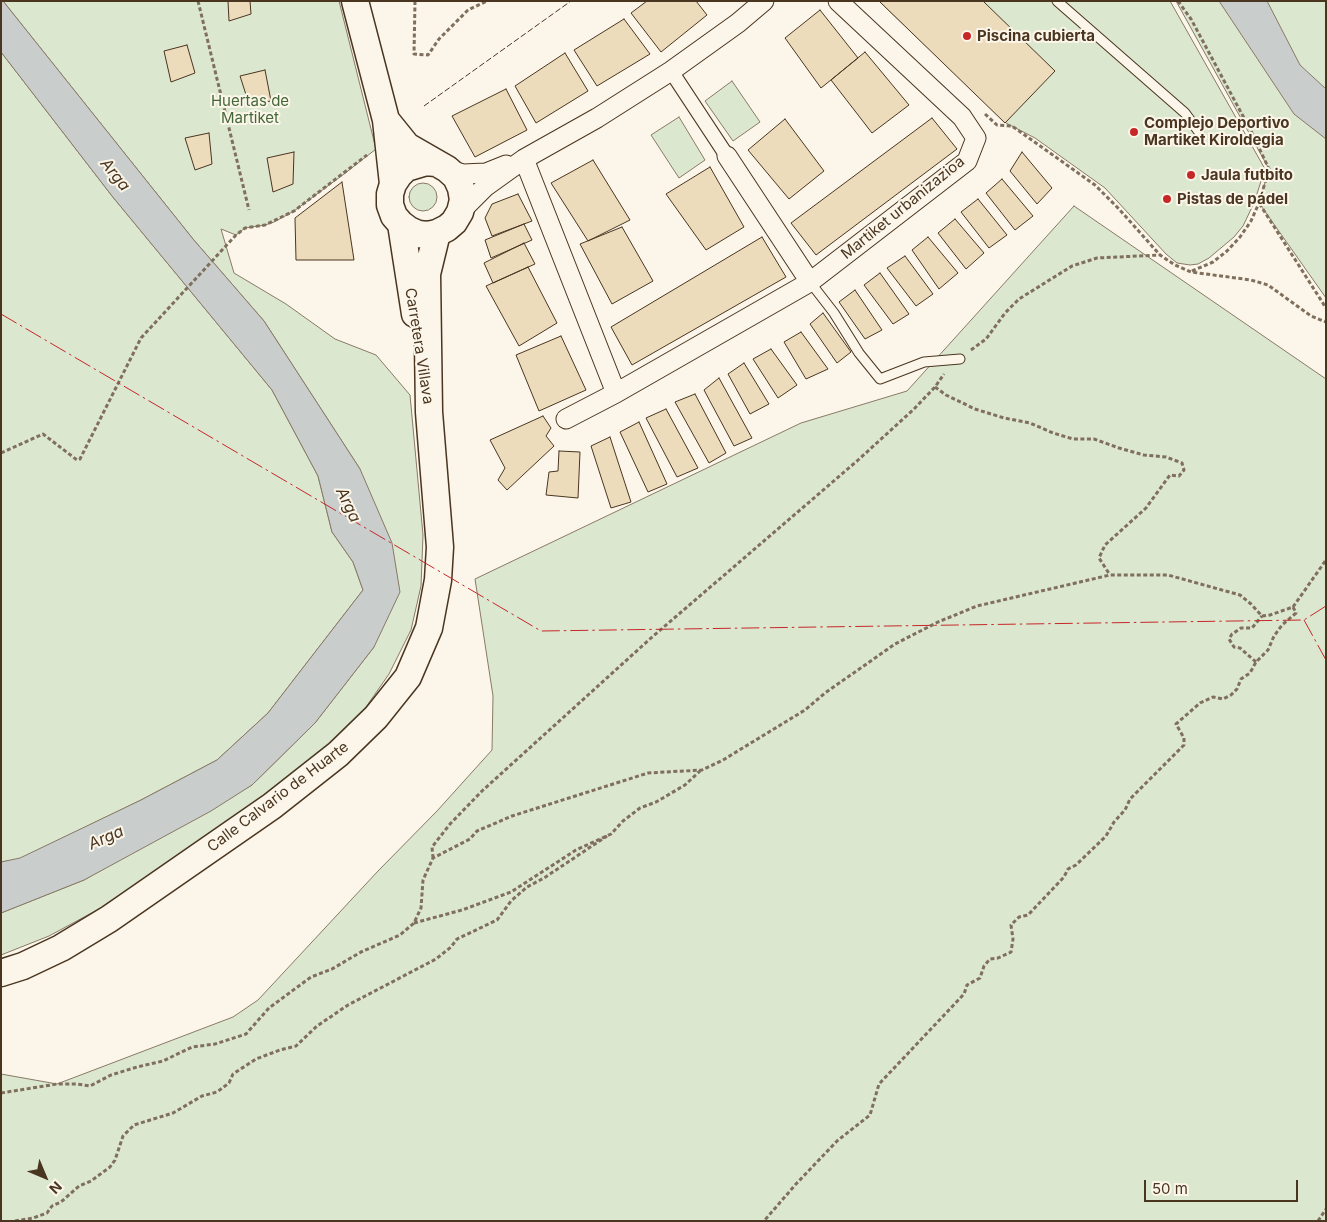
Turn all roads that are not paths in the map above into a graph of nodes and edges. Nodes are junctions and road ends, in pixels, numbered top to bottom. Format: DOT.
graph roads {
  1 [pos="355,1"];
  2 [pos="764,1"];
  3 [pos="838,1"];
  4 [pos="1057,1"];
  5 [pos="670,71"];
  6 [pos="386,120"];
  7 [pos="1199,132"];
  8 [pos="727,156"];
  9 [pos="524,159"];
  10 [pos="442,166"];
  11 [pos="393,184"];
  12 [pos="460,212"];
  13 [pos="401,224"];
  14 [pos="437,233"];
  15 [pos="810,282"];
  16 [pos="960,359"];
  17 [pos="616,394"];
  18 [pos="429,412"];
  19 [pos="566,419"];
  20 [pos="1,973"];
  1 -- 6 [label="main road, Carretera Villava"];
  2 -- 5 [label="street"];
  3 -- 15 [label="street, Martiket urbanizazioa"];
  4 -- 7 [label="lane"];
  5 -- 8 [label="street"];
  5 -- 9 [label="street"];
  6 -- 10 [label="main road, Carretera Villava"];
  6 -- 11 [label="main road, Carretera Villava"];
  8 -- 15 [label="street"];
  9 -- 10 [label="street"];
  9 -- 12 [label="street"];
  9 -- 17 [label="street"];
  10 -- 11 [label="main road"];
  10 -- 12 [label="main road, Carretera Villava"];
  11 -- 13 [label="main road, Carretera Villava"];
  12 -- 14 [label="main road"];
  13 -- 14 [label="main road"];
  13 -- 18 [label="main road, Carretera Villava"];
  14 -- 18 [label="main road, Carretera Villava"];
  15 -- 16 [label="lane"];
  15 -- 17 [label="street, Martiket urbanizazioa"];
  17 -- 19 [label="street, Martiket urbanizazioa"];
  18 -- 20 [label="main road, Calle Calvario de Huarte"];
}
